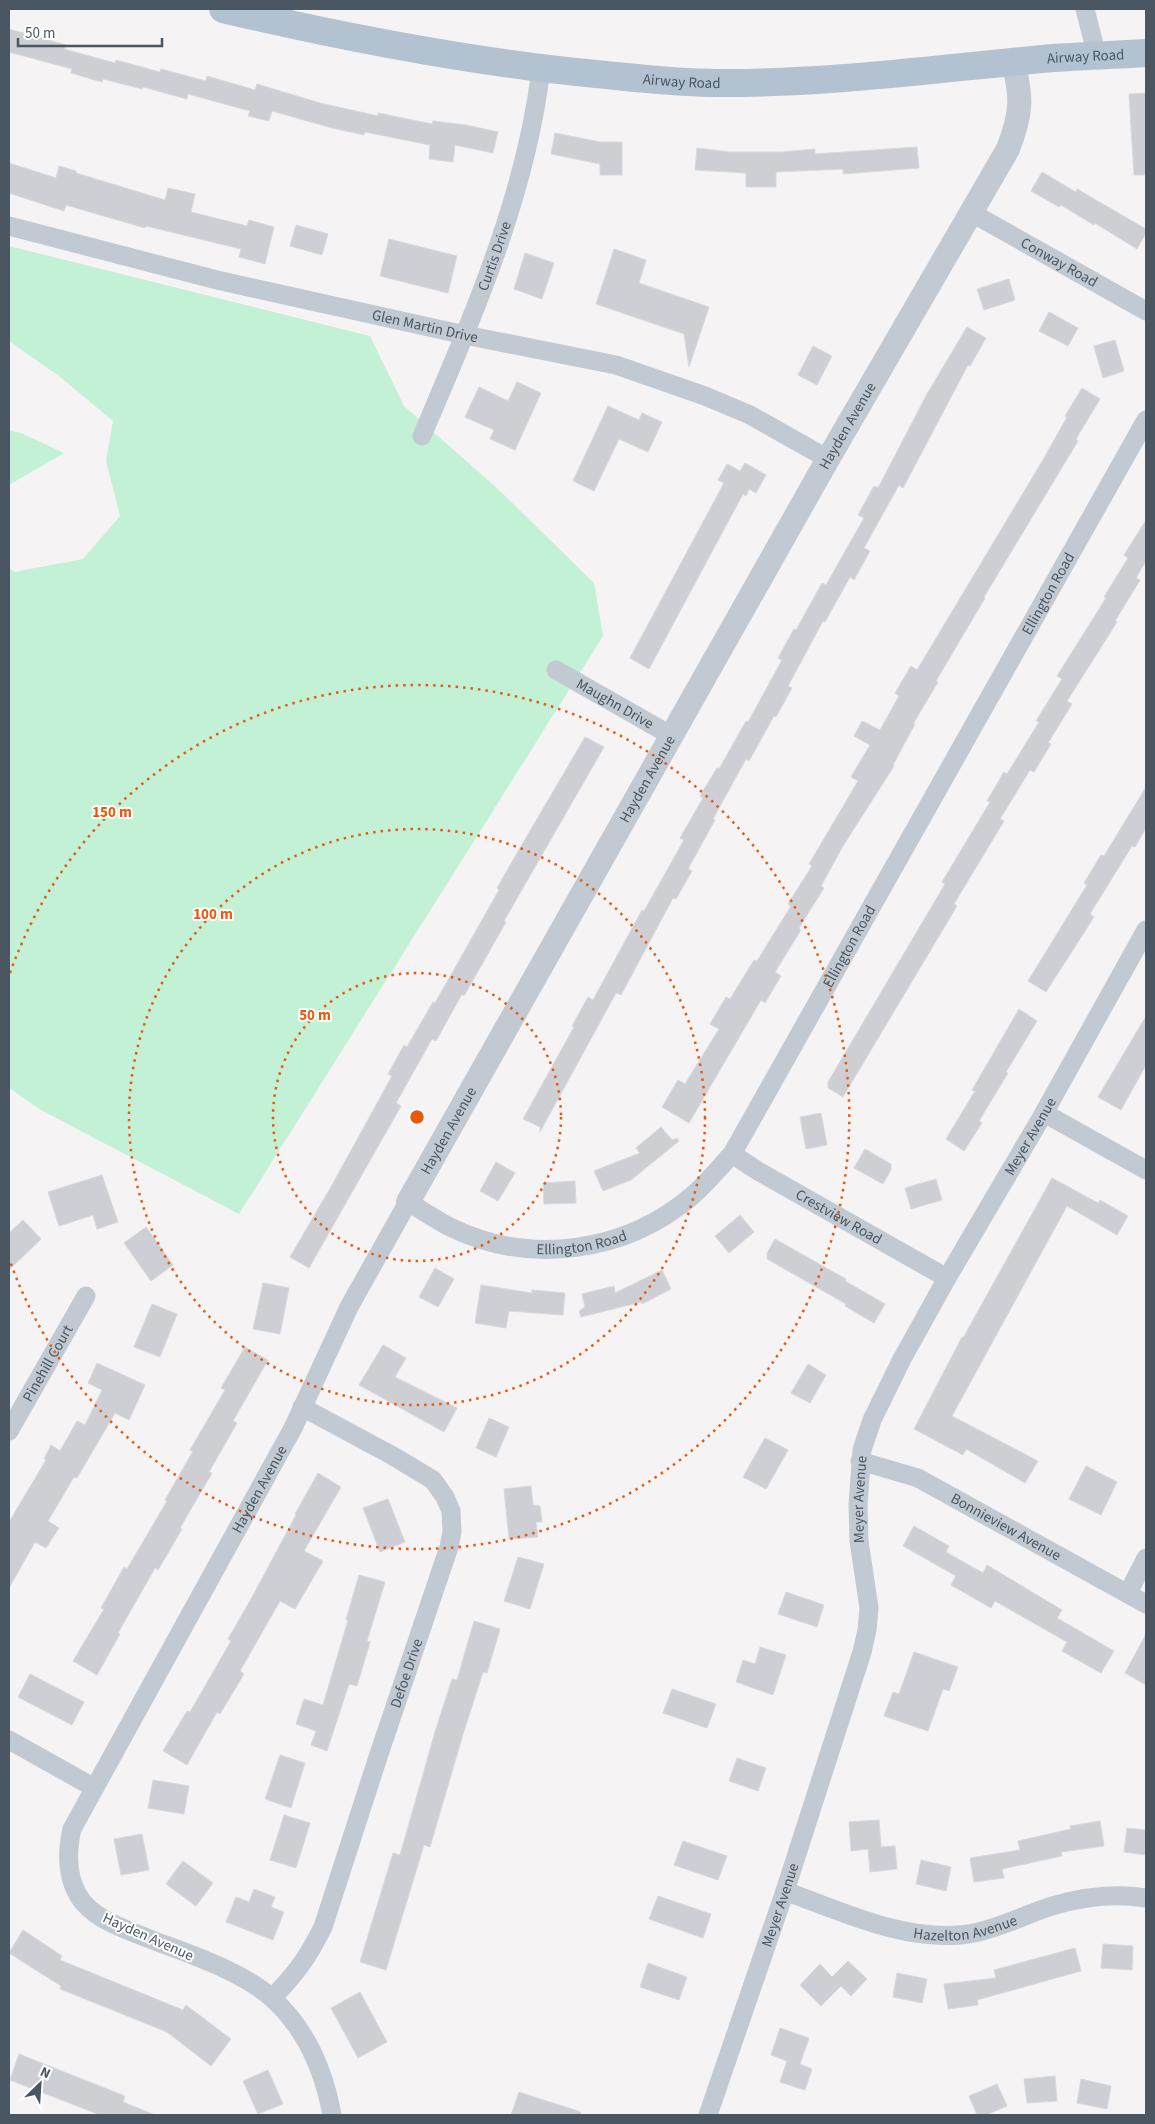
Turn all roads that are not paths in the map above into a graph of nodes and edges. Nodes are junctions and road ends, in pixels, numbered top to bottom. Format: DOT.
graph roads {
  1 [pos="223,9"];
  2 [pos="1085,9"];
  3 [pos="289,17"];
  4 [pos="1146,53"];
  5 [pos="1097,56"];
  6 [pos="1013,63"];
  7 [pos="541,69"];
  8 [pos="972,213"];
  9 [pos="9,226"];
  10 [pos="1146,310"];
  11 [pos="465,335"];
  12 [pos="1146,420"];
  13 [pos="422,436"];
  14 [pos="828,459"];
  15 [pos="556,670"];
  16 [pos="672,736"];
  17 [pos="1146,930"];
  18 [pos="1044,1113"];
  19 [pos="732,1154"];
  20 [pos="1146,1170"];
  21 [pos="408,1202"];
  22 [pos="947,1278"];
  23 [pos="86,1296"];
  24 [pos="302,1407"];
  25 [pos="9,1431"];
  26 [pos="860,1462"];
  27 [pos="1146,1558"];
  28 [pos="1128,1594"];
  29 [pos="1146,1604"];
  30 [pos="9,1740"];
  31 [pos="94,1787"];
  32 [pos="785,1891"];
  33 [pos="1146,1898"];
  34 [pos="272,1998"];
  35 [pos="332,2115"];
  36 [pos="708,2115"];
  1 -- 3 [label="main road, Airway Road"];
  2 -- 5 [label="street"];
  3 -- 7 [label="main road, Airway Road"];
  4 -- 5 [label="main road, Airway Road"];
  5 -- 6 [label="main road, Airway Road"];
  6 -- 7 [label="main road, Airway Road"];
  6 -- 8 [label="street, Hayden Avenue"];
  7 -- 11 [label="street, Curtis Drive"];
  8 -- 10 [label="street, Conway Road"];
  8 -- 14 [label="street, Hayden Avenue"];
  9 -- 11 [label="street, Glen Martin Drive"];
  11 -- 13 [label="street, Curtis Drive"];
  11 -- 14 [label="street, Glen Martin Drive"];
  12 -- 19 [label="street, Ellington Road"];
  14 -- 16 [label="street, Hayden Avenue"];
  15 -- 16 [label="street, Maughn Drive"];
  16 -- 21 [label="street, Hayden Avenue"];
  17 -- 18 [label="street, Meyer Avenue"];
  18 -- 20 [label="street"];
  18 -- 22 [label="street, Meyer Avenue"];
  19 -- 21 [label="street, Ellington Road"];
  19 -- 22 [label="street, Crestview Road"];
  21 -- 24 [label="street, Hayden Avenue"];
  22 -- 26 [label="street, Meyer Avenue"];
  23 -- 25 [label="street, Pinehill Court"];
  24 -- 31 [label="street, Hayden Avenue"];
  24 -- 34 [label="street, Defoe Drive"];
  26 -- 28 [label="street, Bonnieview Avenue"];
  26 -- 32 [label="street, Meyer Avenue"];
  27 -- 28 [label="street"];
  28 -- 29 [label="street, Bonnieview Avenue"];
  30 -- 31 [label="street"];
  31 -- 34 [label="street, Hayden Avenue"];
  32 -- 33 [label="street, Hazelton Avenue"];
  32 -- 36 [label="street, Meyer Avenue"];
  34 -- 35 [label="street, Hayden Avenue"];
}
